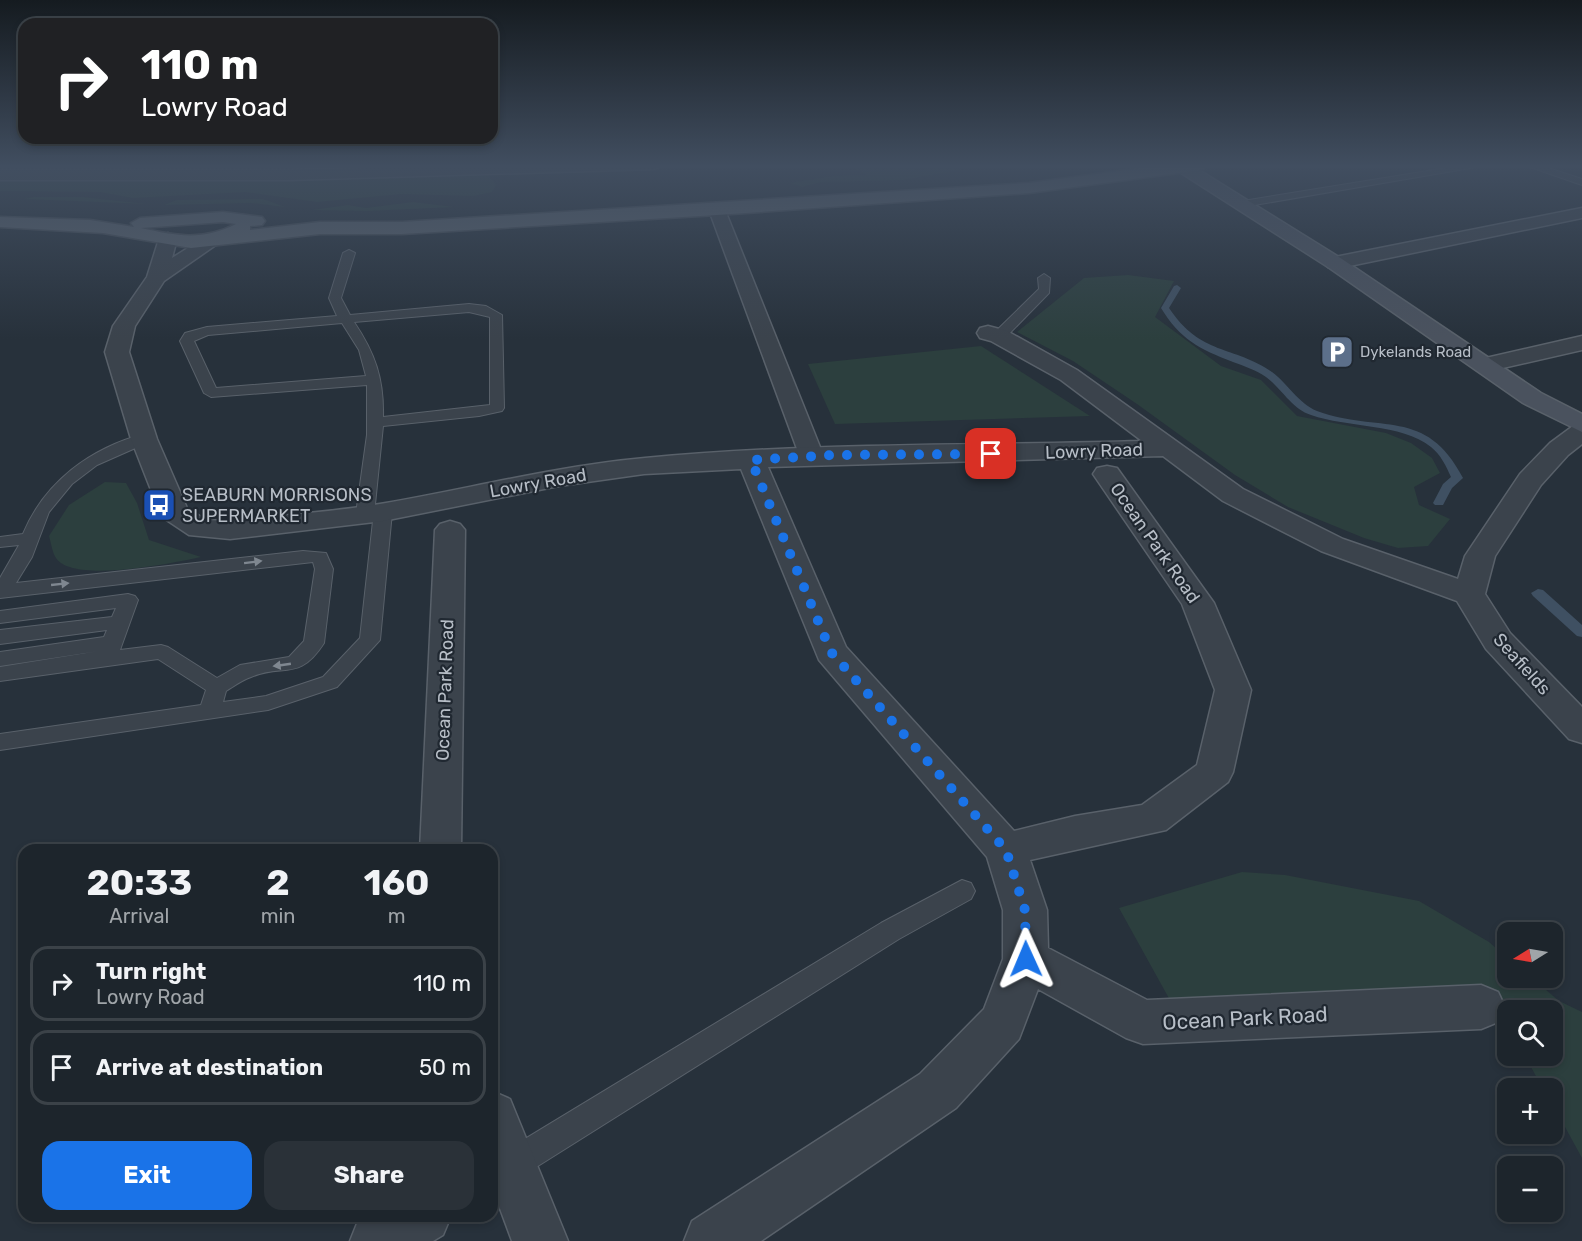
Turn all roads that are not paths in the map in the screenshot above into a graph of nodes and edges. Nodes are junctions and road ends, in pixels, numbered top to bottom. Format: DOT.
graph roads {
  1 [pos="23,223"];
  2 [pos="142,223"];
  3 [pos="183,223"];
  4 [pos="242,223"];
  5 [pos="272,223"];
  6 [pos="491,223"];
  7 [pos="722,223"];
  8 [pos="1272,223"];
  9 [pos="1533,223"];
  10 [pos="102,226"];
  11 [pos="320,228"];
  12 [pos="166,238"];
  13 [pos="219,239"];
  14 [pos="349,253"];
  15 [pos="1335,263"];
  16 [pos="157,277"];
  17 [pos="1044,278"];
  18 [pos="346,319"];
  19 [pos="994,335"];
  20 [pos="1582,343"];
  21 [pos="1485,365"];
  22 [pos="374,380"];
  23 [pos="374,422"];
  24 [pos="1582,424"];
  25 [pos="1582,432"];
  26 [pos="144,439"];
  27 [pos="1165,448"];
  28 [pos="812,457"];
  29 [pos="751,460"];
  30 [pos="1107,474"];
  31 [pos="374,513"];
  32 [pos="450,530"];
  33 [pos="29,539"];
  34 [pos="0,542"];
  35 [pos="1,591"];
  36 [pos="1469,594"];
  37 [pos="0,617"];
  38 [pos="120,622"];
  39 [pos="0,637"];
  40 [pos="110,651"];
  41 [pos="0,659"];
  42 [pos="0,674"];
  43 [pos="217,687"];
  44 [pos="210,710"];
  45 [pos="1582,730"];
  46 [pos="0,742"];
  47 [pos="440,844"];
  48 [pos="1006,850"];
  49 [pos="962,891"];
  50 [pos="1026,959"];
  51 [pos="1481,1007"];
  52 [pos="498,1132"];
  53 [pos="511,1165"];
  54 [pos="413,1222"];
  55 [pos="378,1241"];
  56 [pos="540,1241"];
  57 [pos="712,1241"];
  1 -- 10 [label="main road"];
  2 -- 10 [label="main road"];
  3 -- 12 [label="main road"];
  4 -- 13 [label="main road"];
  5 -- 11 [label="main road"];
  6 -- 11 [label="main road"];
  7 -- 28 [label="street"];
  8 -- 15 [label="main road"];
  9 -- 15 [label="street"];
  10 -- 12 [label="main road"];
  11 -- 13 [label="main road"];
  12 -- 13 [label="main road"];
  12 -- 16 [label="street, Lowry Road"];
  13 -- 16 [label="street, Lowry Road"];
  14 -- 18 [label="lane"];
  15 -- 21 [label="main road"];
  16 -- 26 [label="street, Lowry Road"];
  17 -- 19 [label="lane"];
  18 -- 22 [label="lane"];
  18 -- 22 [label="lane"];
  18 -- 23 [label="lane"];
  19 -- 27 [label="street"];
  20 -- 21 [label="street"];
  21 -- 24 [label="main road"];
  22 -- 23 [label="lane"];
  23 -- 31 [label="lane"];
  25 -- 36 [label="street"];
  26 -- 31 [label="street, Lowry Road"];
  26 -- 33 [label="lane"];
  27 -- 28 [label="street, Lowry Road"];
  27 -- 36 [label="street"];
  28 -- 29 [label="street, Lowry Road"];
  29 -- 31 [label="street, Lowry Road"];
  29 -- 48 [label="street"];
  30 -- 48 [label="street, Ocean Park Road"];
  31 -- 44 [label="lane"];
  32 -- 47 [label="street, Ocean Park Road"];
  33 -- 34 [label="lane"];
  33 -- 35 [label="lane"];
  35 -- 43 [label="lane, one-way"];
  36 -- 45 [label="street, Seafields"];
  37 -- 38 [label="lane"];
  38 -- 39 [label="lane"];
  38 -- 40 [label="lane"];
  40 -- 41 [label="lane"];
  40 -- 42 [label="lane"];
  40 -- 43 [label="lane"];
  43 -- 44 [label="lane"];
  44 -- 46 [label="lane"];
  48 -- 50 [label="street"];
  49 -- 53 [label="lane"];
  50 -- 51 [label="street, Ocean Park Road"];
  50 -- 57 [label="street"];
  52 -- 53 [label="street"];
  53 -- 56 [label="street"];
  54 -- 55 [label="street"];
}
